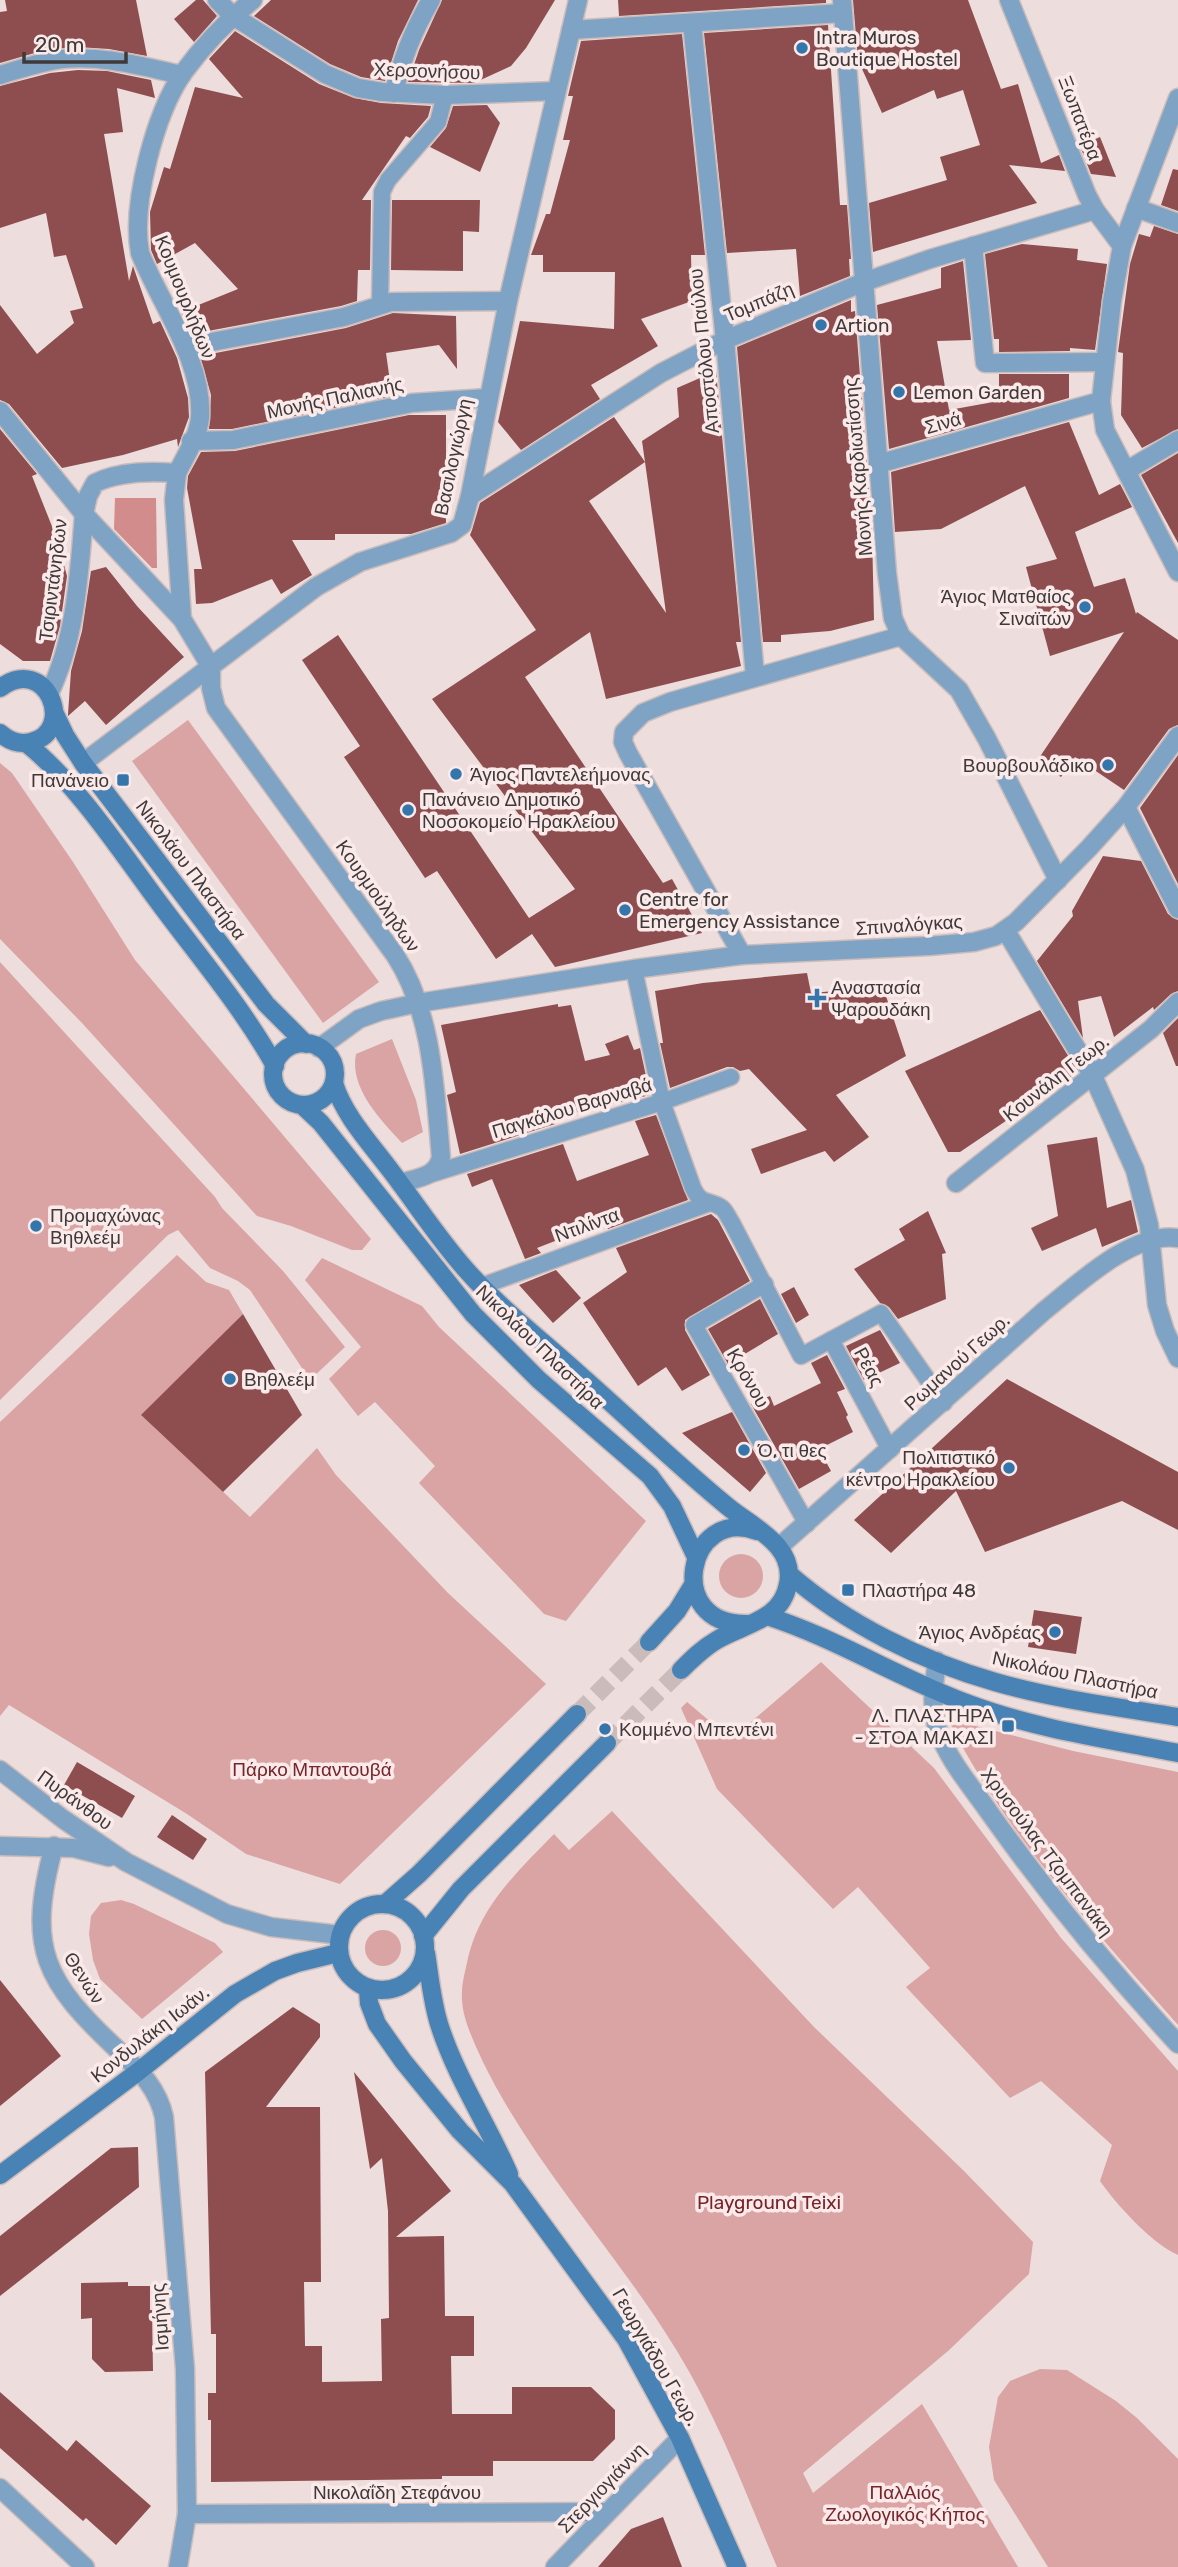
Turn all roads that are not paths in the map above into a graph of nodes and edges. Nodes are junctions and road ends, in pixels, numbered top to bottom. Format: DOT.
graph roads {
  1 [pos="217,0"];
  2 [pos="253,0"];
  3 [pos="431,0"];
  4 [pos="578,0"];
  5 [pos="1009,0"];
  6 [pos="843,7"];
  7 [pos="233,16"];
  8 [pos="692,23"];
  9 [pos="570,30"];
  10 [pos="0,75"];
  11 [pos="182,75"];
  12 [pos="556,91"];
  13 [pos="394,93"];
  14 [pos="445,95"];
  15 [pos="1178,98"];
  16 [pos="1136,208"];
  17 [pos="1095,210"];
  18 [pos="1178,223"];
  19 [pos="1124,238"];
  20 [pos="973,246"];
  21 [pos="864,282"];
  22 [pos="508,301"];
  23 [pos="380,304"];
  24 [pos="725,340"];
  25 [pos="185,347"];
  26 [pos="1104,362"];
  27 [pos="487,398"];
  28 [pos="1101,401"];
  29 [pos="0,411"];
  30 [pos="1178,440"];
  31 [pos="191,441"];
  32 [pos="878,464"];
  33 [pos="1126,471"];
  34 [pos="177,473"];
  35 [pos="470,496"];
  36 [pos="84,514"];
  37 [pos="1178,572"];
  38 [pos="182,619"];
  39 [pos="901,636"];
  40 [pos="211,667"];
  41 [pos="8,676"];
  42 [pos="755,676"];
  43 [pos="0,688"];
  44 [pos="52,703"];
  45 [pos="0,733"];
  46 [pos="1178,736"];
  47 [pos="26,743"];
  48 [pos="83,763"];
  49 [pos="1126,807"];
  50 [pos="1058,880"];
  51 [pos="1178,909"];
  52 [pos="1006,931"];
  53 [pos="742,955"];
  54 [pos="634,969"];
  55 [pos="1178,1002"];
  56 [pos="418,1003"];
  57 [pos="312,1046"];
  58 [pos="275,1066"];
  59 [pos="1093,1076"];
  60 [pos="731,1077"];
  61 [pos="334,1083"];
  62 [pos="662,1102"];
  63 [pos="302,1105"];
  64 [pos="425,1176"];
  65 [pos="400,1183"];
  66 [pos="956,1183"];
  67 [pos="707,1204"];
  68 [pos="1178,1238"];
  69 [pos="1150,1239"];
  70 [pos="765,1284"];
  71 [pos="482,1286"];
  72 [pos="831,1340"];
  73 [pos="1178,1358"];
  74 [pos="944,1403"];
  75 [pos="890,1450"];
  76 [pos="807,1524"];
  77 [pos="762,1533"];
  78 [pos="779,1547"];
  79 [pos="696,1557"];
  80 [pos="789,1574"];
  81 [pos="693,1586"];
  82 [pos="762,1619"];
  83 [pos="649,1642"];
  84 [pos="937,1661"];
  85 [pos="681,1670"];
  86 [pos="934,1690"];
  87 [pos="578,1714"];
  88 [pos="1178,1717"];
  89 [pos="607,1743"];
  90 [pos="1178,1753"];
  91 [pos="0,1770"];
  92 [pos="0,1846"];
  93 [pos="54,1846"];
  94 [pos="126,1862"];
  95 [pos="385,1904"];
  96 [pos="424,1939"];
  97 [pos="339,1944"];
  98 [pos="368,1989"];
  99 [pos="1178,2044"];
  100 [pos="139,2071"];
  101 [pos="0,2175"];
  102 [pos="513,2184"];
  103 [pos="680,2438"];
  104 [pos="0,2488"];
  105 [pos="607,2512"];
  106 [pos="187,2514"];
  107 [pos="85,2567"];
  108 [pos="178,2567"];
  109 [pos="555,2567"];
  110 [pos="737,2567"];
  1 -- 7 [label="street, Χερσονήσου"];
  2 -- 7 [label="street, Κουμουρλήδων"];
  3 -- 13 [label="street"];
  4 -- 9 [label="street, Βασιλογιώργη"];
  5 -- 17 [label="street, Ξωπατέρα"];
  6 -- 8 [label="street"];
  6 -- 21 [label="street, Μονής Καρδιωτίσσης"];
  7 -- 11 [label="street, Κουμουρλήδων"];
  7 -- 13 [label="street, Χερσονήσου"];
  8 -- 9 [label="street"];
  8 -- 24 [label="street, Αποστόλου Παύλου"];
  9 -- 12 [label="street, Βασιλογιώργη"];
  10 -- 11 [label="street"];
  11 -- 25 [label="street, Κουμουρλήδων"];
  12 -- 14 [label="street, Χερσονήσου"];
  12 -- 22 [label="street, Βασιλογιώργη"];
  13 -- 14 [label="street, Χερσονήσου"];
  14 -- 23 [label="lane"];
  15 -- 16 [label="street"];
  16 -- 18 [label="street"];
  16 -- 19 [label="street"];
  17 -- 19 [label="street, Ξωπατέρα"];
  17 -- 20 [label="street, Τομπάζη"];
  19 -- 26 [label="street"];
  20 -- 21 [label="street, Τομπάζη"];
  20 -- 26 [label="street"];
  21 -- 24 [label="street, Τομπάζη"];
  21 -- 32 [label="street, Μονής Καρδιωτίσσης"];
  22 -- 23 [label="street"];
  22 -- 27 [label="street, Βασιλογιώργη"];
  23 -- 25 [label="street"];
  24 -- 35 [label="street, Τομπάζη"];
  24 -- 42 [label="street, Αποστόλου Παύλου"];
  25 -- 31 [label="street, Κουμουρλήδων"];
  26 -- 28 [label="street"];
  27 -- 31 [label="street, Μονής Παλιανής"];
  27 -- 35 [label="street, Βασιλογιώργη"];
  28 -- 32 [label="street, Σινά"];
  28 -- 33 [label="street"];
  29 -- 36 [label="street, Τσιριντάνηδων"];
  30 -- 33 [label="street"];
  31 -- 34 [label="street, Κουμουρλήδων"];
  32 -- 39 [label="street, Μονής Καρδιωτίσσης"];
  33 -- 37 [label="street"];
  34 -- 36 [label="street"];
  34 -- 38 [label="street, Κουμουρλήδων"];
  35 -- 40 [label="street, Βασιλογιώργη"];
  36 -- 38 [label="street, Κουρμούληδων"];
  36 -- 44 [label="street, Τσιριντάνηδων"];
  38 -- 40 [label="street, Κουρμούληδων"];
  39 -- 42 [label="street"];
  39 -- 50 [label="street, Μονής Καρδιωτίσσης"];
  40 -- 48 [label="street, Βασιλογιώργη"];
  40 -- 56 [label="street, Κουρμούληδων"];
  41 -- 43 [label="main road"];
  41 -- 44 [label="main road"];
  42 -- 53 [label="street"];
  44 -- 47 [label="main road"];
  44 -- 48 [label="main road, Νικολάου Πλαστήρα"];
  45 -- 47 [label="main road"];
  46 -- 49 [label="street"];
  47 -- 58 [label="main road"];
  48 -- 57 [label="main road, Νικολάου Πλαστήρα"];
  49 -- 50 [label="street"];
  49 -- 51 [label="street"];
  50 -- 52 [label="street"];
  52 -- 53 [label="street, Σπιναλόγκας"];
  52 -- 59 [label="street"];
  53 -- 54 [label="street, Σπιναλόγκας"];
  54 -- 56 [label="street, Σπιναλόγκας"];
  54 -- 62 [label="lane"];
  55 -- 59 [label="street, Κουνάλη Γεωρ."];
  56 -- 57 [label="street, Σπιναλόγκας"];
  56 -- 64 [label="street, Κουρμούληδων"];
  57 -- 58 [label="main road"];
  57 -- 61 [label="main road"];
  58 -- 63 [label="main road"];
  59 -- 66 [label="street, Κουνάλη Γεωρ."];
  59 -- 69 [label="street"];
  60 -- 62 [label="lane, Παγκάλου Βαρναβά"];
  61 -- 63 [label="main road"];
  61 -- 65 [label="main road, Νικολάου Πλαστήρα"];
  62 -- 64 [label="lane, Παγκάλου Βαρναβά"];
  62 -- 67 [label="lane"];
  63 -- 79 [label="main road, Νικολάου Πλαστήρα"];
  64 -- 65 [label="street"];
  65 -- 71 [label="main road, Νικολάου Πλαστήρα"];
  67 -- 70 [label="lane"];
  67 -- 71 [label="lane, Ντιλίντα"];
  68 -- 69 [label="street, Ρωμανού Γεωρ."];
  69 -- 73 [label="street"];
  69 -- 74 [label="street, Ρωμανού Γεωρ."];
  70 -- 72 [label="lane"];
  70 -- 76 [label="lane, Κρόνου"];
  71 -- 77 [label="main road, Νικολάου Πλαστήρα"];
  72 -- 74 [label="lane"];
  72 -- 75 [label="lane, Ρέας"];
  74 -- 75 [label="street, Ρωμανού Γεωρ."];
  75 -- 76 [label="street, Ρωμανού Γεωρ."];
  76 -- 78 [label="street, Ρωμανού Γεωρ."];
  77 -- 78 [label="main road, Νικολάου Πλαστήρα"];
  77 -- 79 [label="main road"];
  78 -- 80 [label="main road"];
  79 -- 81 [label="main road"];
  80 -- 82 [label="main road"];
  80 -- 84 [label="main road, Νικολάου Πλαστήρα"];
  81 -- 82 [label="main road"];
  81 -- 83 [label="main road"];
  82 -- 85 [label="main road"];
  82 -- 86 [label="main road"];
  84 -- 86 [label="street, Χρυσούλας Τζομπανάκη"];
  84 -- 88 [label="main road, Νικολάου Πλαστήρα"];
  86 -- 90 [label="main road"];
  86 -- 99 [label="street, Χρυσούλας Τζομπανάκη"];
  87 -- 95 [label="main road"];
  89 -- 96 [label="main road"];
  91 -- 94 [label="street, Πυράνθου"];
  92 -- 93 [label="street"];
  93 -- 94 [label="street"];
  93 -- 100 [label="street, Θενών"];
  94 -- 97 [label="street"];
  95 -- 96 [label="main road"];
  95 -- 97 [label="main road"];
  96 -- 98 [label="main road"];
  96 -- 102 [label="main road, Γεωργιάδου Γεωρ."];
  97 -- 98 [label="main road"];
  97 -- 100 [label="main road, Κονδυλάκη Ιωάν."];
  98 -- 102 [label="main road, Γεωργιάδου Γεωρ."];
  100 -- 101 [label="main road, Κονδυλάκη Ιωάν."];
  100 -- 106 [label="street, Ισμήνης"];
  102 -- 103 [label="main road, Γεωργιάδου Γεωρ."];
  103 -- 105 [label="street, Στεργιογιάννη"];
  103 -- 110 [label="main road, Γεωργιάδου Γεωρ."];
  104 -- 107 [label="street"];
  105 -- 106 [label="street, Νικολαΐδη Στεφάνου"];
  105 -- 109 [label="street, Στεργιογιάννη"];
  106 -- 108 [label="street, Ισμήνης"];
}
